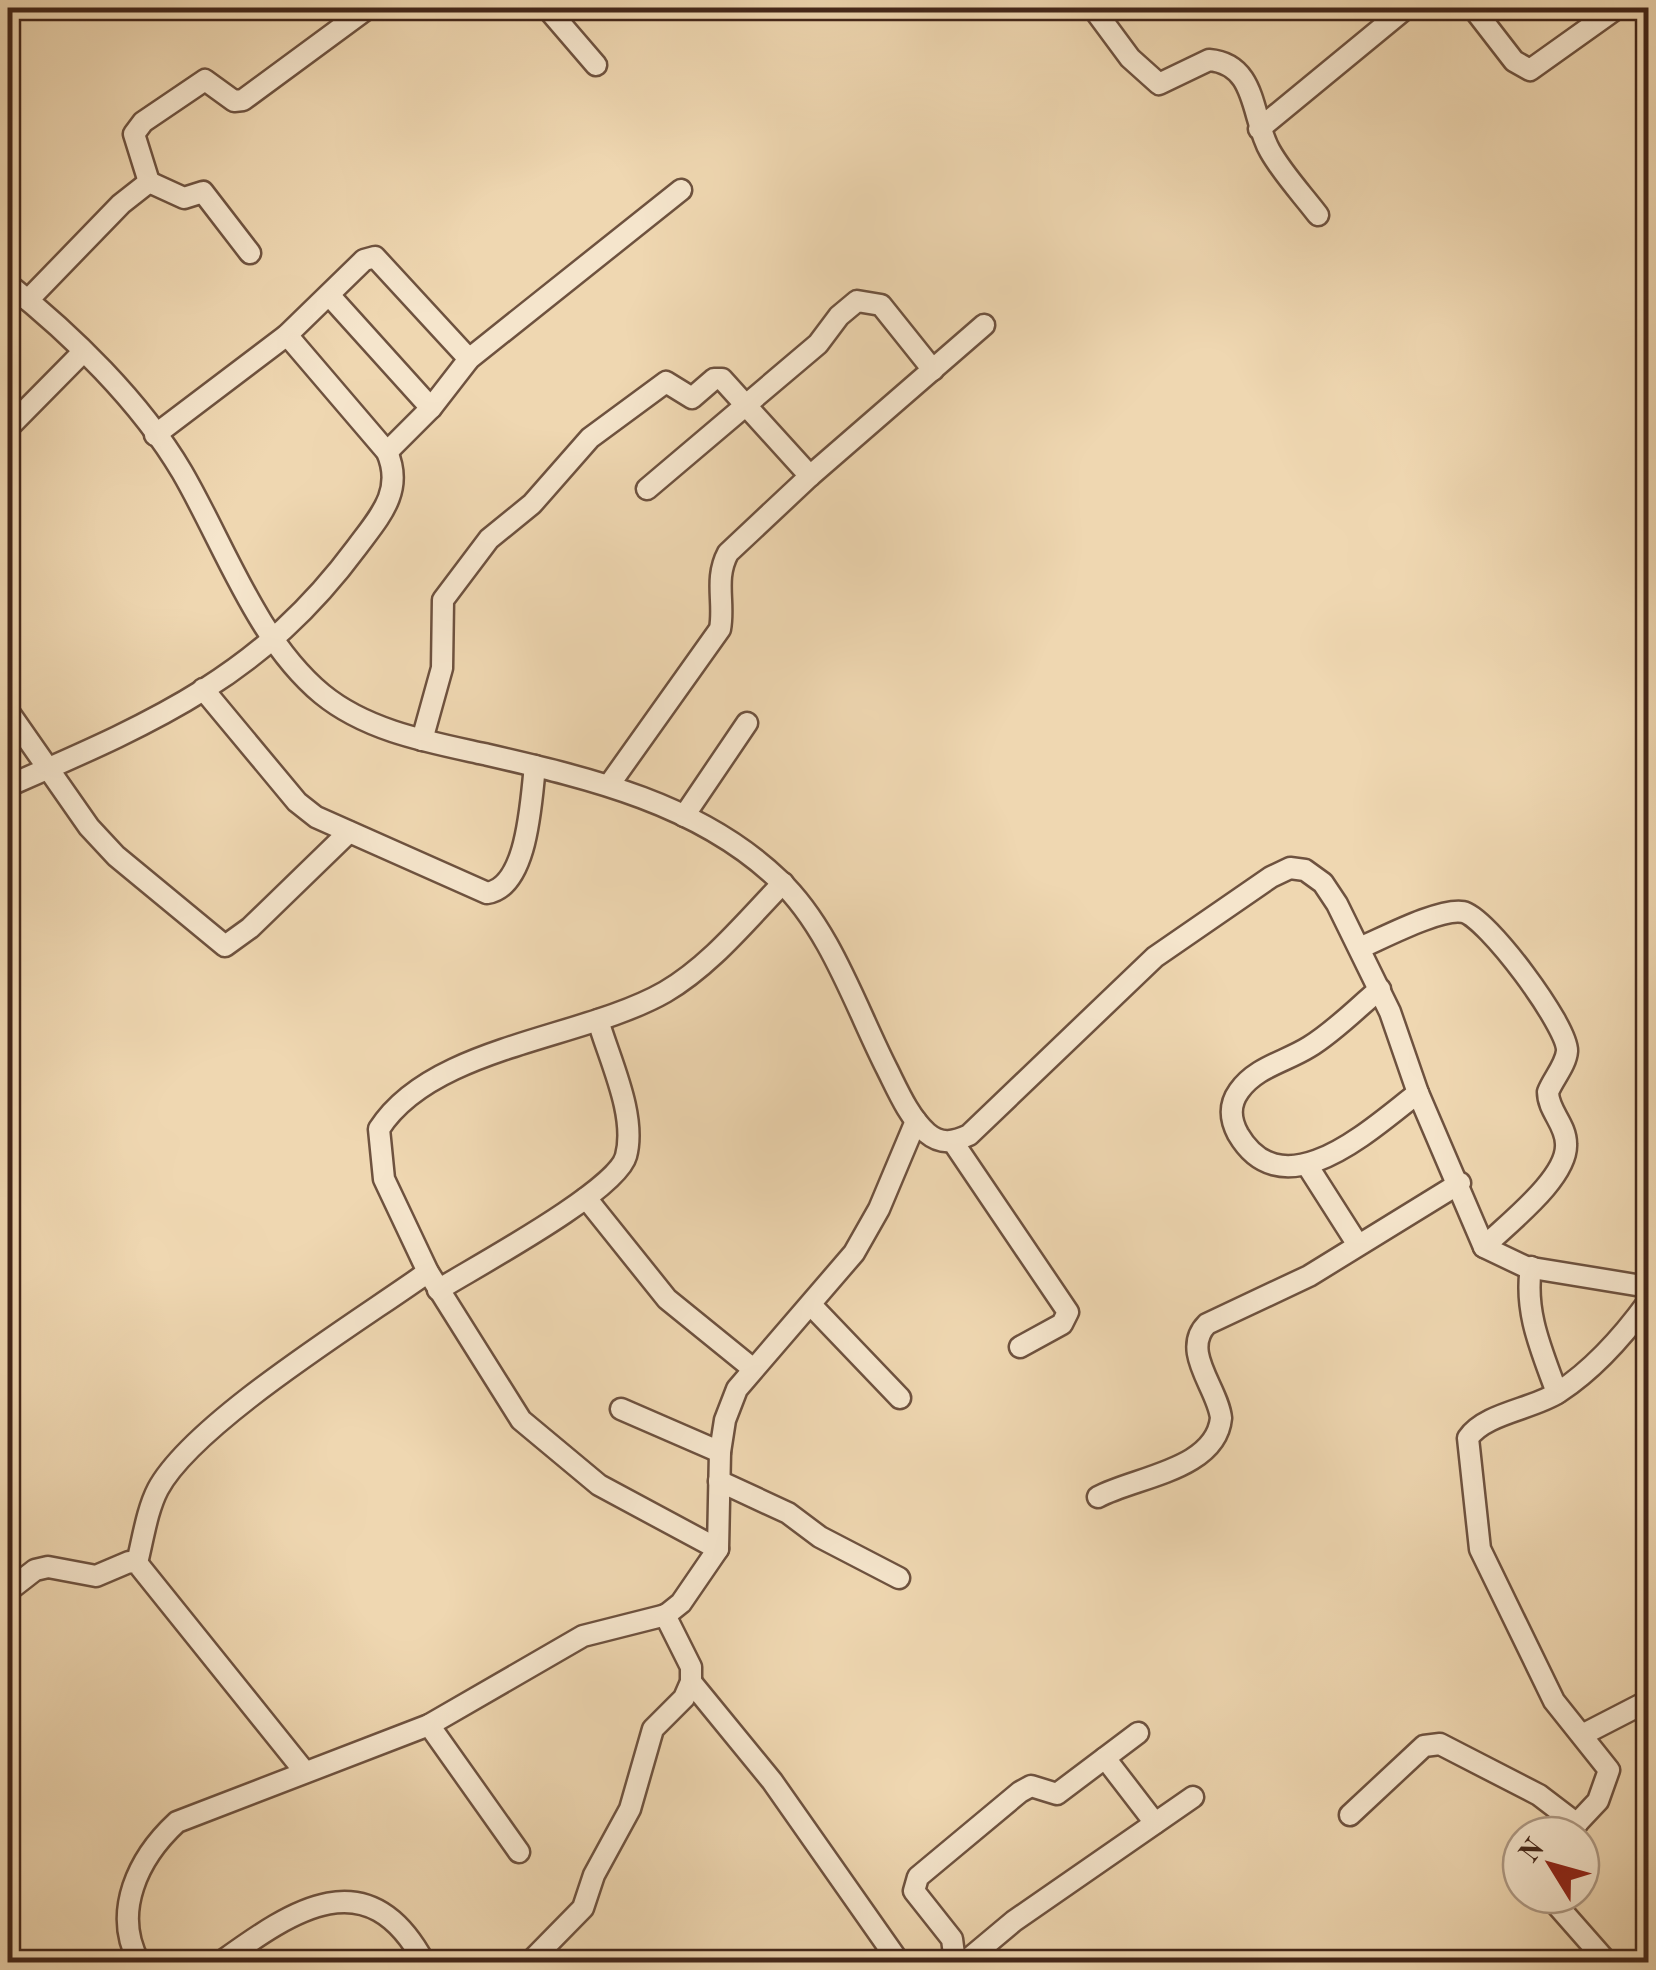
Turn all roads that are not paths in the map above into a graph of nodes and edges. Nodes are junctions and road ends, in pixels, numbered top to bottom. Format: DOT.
graph roads {
  1 [pos="368,8"];
  2 [pos="1093,8"];
  3 [pos="1406,8"];
  4 [pos="1473,8"];
  5 [pos="1617,8"];
  6 [pos="552,9"];
  7 [pos="596,65"];
  8 [pos="1259,128"];
  9 [pos="148,182"];
  10 [pos="681,190"];
  11 [pos="1318,215"];
  12 [pos="250,253"];
  13 [pos="8,284"];
  14 [pos="329,295"];
  15 [pos="28,300"];
  16 [pos="984,325"];
  17 [pos="287,335"];
  18 [pos="83,352"];
  19 [pos="469,358"];
  20 [pos="932,370"];
  21 [pos="746,405"];
  22 [pos="431,408"];
  23 [pos="8,428"];
  24 [pos="155,434"];
  25 [pos="387,452"];
  26 [pos="810,476"];
  27 [pos="646,489"];
  28 [pos="276,640"];
  29 [pos="203,689"];
  30 [pos="8,711"];
  31 [pos="747,723"];
  32 [pos="422,740"];
  33 [pos="535,766"];
  34 [pos="48,768"];
  35 [pos="8,786"];
  36 [pos="609,786"];
  37 [pos="684,816"];
  38 [pos="349,832"];
  39 [pos="783,883"];
  40 [pos="1362,947"];
  41 [pos="1380,989"];
  42 [pos="598,1020"];
  43 [pos="1418,1093"];
  44 [pos="916,1121"];
  45 [pos="953,1142"];
  46 [pos="1307,1165"];
  47 [pos="1460,1184"];
  48 [pos="586,1198"];
  49 [pos="1358,1246"];
  50 [pos="1484,1247"];
  51 [pos="1531,1268"];
  52 [pos="433,1281"];
  53 [pos="1648,1286"];
  54 [pos="1648,1302"];
  55 [pos="812,1304"];
  56 [pos="1020,1347"];
  57 [pos="752,1368"];
  58 [pos="1557,1394"];
  59 [pos="900,1398"];
  60 [pos="621,1409"];
  61 [pos="720,1452"];
  62 [pos="720,1481"];
  63 [pos="1098,1497"];
  64 [pos="718,1550"];
  65 [pos="137,1562"];
  66 [pos="899,1578"];
  67 [pos="8,1591"];
  68 [pos="665,1615"];
  69 [pos="692,1682"];
  70 [pos="1648,1701"];
  71 [pos="429,1724"];
  72 [pos="1138,1733"];
  73 [pos="1582,1736"];
  74 [pos="1106,1758"];
  75 [pos="304,1772"];
  76 [pos="1193,1797"];
  77 [pos="1350,1815"];
  78 [pos="1559,1815"];
  79 [pos="1584,1815"];
  80 [pos="1155,1823"];
  81 [pos="518,1852"];
  82 [pos="1565,1915"];
  83 [pos="140,1962"];
  84 [pos="221,1962"];
  85 [pos="424,1962"];
  86 [pos="530,1962"];
  87 [pos="899,1962"];
  88 [pos="955,1962"];
  89 [pos="965,1962"];
  90 [pos="1606,1962"];
  1 -- 9 [label="street"];
  2 -- 8 [label="street"];
  3 -- 8 [label="street"];
  4 -- 5 [label="street"];
  6 -- 7 [label="street"];
  8 -- 11 [label="street"];
  9 -- 12 [label="street"];
  9 -- 15 [label="street"];
  10 -- 19 [label="street"];
  13 -- 15 [label="street"];
  14 -- 17 [label="street"];
  14 -- 19 [label="street"];
  14 -- 22 [label="street"];
  15 -- 18 [label="street"];
  16 -- 20 [label="street"];
  17 -- 24 [label="street"];
  17 -- 25 [label="street"];
  18 -- 23 [label="street"];
  18 -- 24 [label="street"];
  19 -- 22 [label="street"];
  20 -- 21 [label="street"];
  20 -- 26 [label="street"];
  21 -- 26 [label="street"];
  21 -- 27 [label="street"];
  21 -- 32 [label="street"];
  22 -- 25 [label="street"];
  24 -- 28 [label="street"];
  25 -- 28 [label="street"];
  26 -- 36 [label="street"];
  28 -- 29 [label="street"];
  28 -- 32 [label="street"];
  29 -- 34 [label="street"];
  29 -- 38 [label="street"];
  30 -- 34 [label="street"];
  31 -- 37 [label="street"];
  32 -- 33 [label="street"];
  33 -- 36 [label="street"];
  33 -- 38 [label="street"];
  34 -- 35 [label="street"];
  34 -- 38 [label="street"];
  36 -- 37 [label="street"];
  37 -- 39 [label="street"];
  39 -- 42 [label="street"];
  39 -- 44 [label="street"];
  40 -- 41 [label="street"];
  40 -- 45 [label="street"];
  40 -- 50 [label="street"];
  41 -- 43 [label="street"];
  41 -- 46 [label="street"];
  42 -- 48 [label="street"];
  42 -- 52 [label="street"];
  43 -- 46 [label="street"];
  43 -- 47 [label="street"];
  44 -- 45 [label="street"];
  44 -- 55 [label="street"];
  45 -- 56 [label="street"];
  46 -- 49 [label="street"];
  47 -- 49 [label="street"];
  47 -- 50 [label="street"];
  48 -- 52 [label="street"];
  48 -- 57 [label="street"];
  49 -- 63 [label="street"];
  50 -- 51 [label="street"];
  51 -- 53 [label="street"];
  51 -- 58 [label="street"];
  52 -- 64 [label="street"];
  52 -- 65 [label="street"];
  54 -- 58 [label="street"];
  55 -- 57 [label="street"];
  55 -- 59 [label="street"];
  57 -- 61 [label="street"];
  58 -- 73 [label="street"];
  60 -- 61 [label="street"];
  61 -- 62 [label="street"];
  62 -- 64 [label="street"];
  62 -- 66 [label="street"];
  64 -- 68 [label="street"];
  65 -- 67 [label="street"];
  65 -- 75 [label="street"];
  68 -- 69 [label="street"];
  68 -- 71 [label="street"];
  69 -- 86 [label="street"];
  69 -- 87 [label="street"];
  70 -- 73 [label="street"];
  71 -- 75 [label="street"];
  71 -- 81 [label="street"];
  72 -- 74 [label="street"];
  73 -- 79 [label="street"];
  74 -- 80 [label="street"];
  74 -- 88 [label="street"];
  75 -- 83 [label="street"];
  76 -- 80 [label="street"];
  77 -- 78 [label="street"];
  80 -- 89 [label="street"];
  82 -- 90 [label="street"];
  84 -- 85 [label="street"];
}
